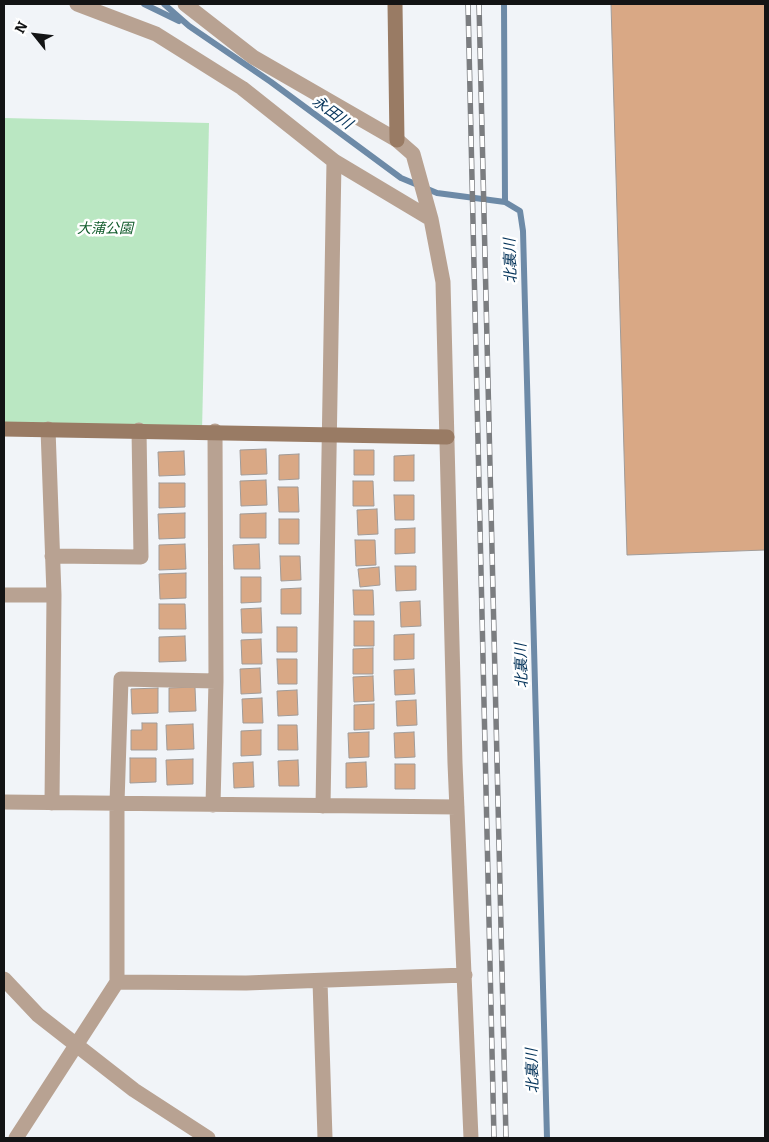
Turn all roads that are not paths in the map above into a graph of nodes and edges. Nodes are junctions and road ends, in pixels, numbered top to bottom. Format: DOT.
graph roads {
  1 [pos="77,4"];
  2 [pos="184,4"];
  3 [pos="395,4"];
  4 [pos="397,140"];
  5 [pos="334,161"];
  6 [pos="429,212"];
  7 [pos="4,428"];
  8 [pos="48,429"];
  9 [pos="139,430"];
  10 [pos="215,431"];
  11 [pos="329,433"];
  12 [pos="447,437"];
  13 [pos="52,556"];
  14 [pos="54,594"];
  15 [pos="4,595"];
  16 [pos="216,681"];
  17 [pos="4,802"];
  18 [pos="52,802"];
  19 [pos="117,803"];
  20 [pos="213,805"];
  21 [pos="323,806"];
  22 [pos="457,807"];
  23 [pos="465,975"];
  24 [pos="4,979"];
  25 [pos="320,981"];
  26 [pos="117,982"];
  27 [pos="77,1044"];
  28 [pos="16,1138"];
  29 [pos="208,1138"];
  30 [pos="325,1138"];
  31 [pos="471,1138"];
  1 -- 5 [label="street"];
  2 -- 4 [label="street"];
  3 -- 4 [label="street"];
  4 -- 6 [label="street"];
  5 -- 6 [label="street"];
  5 -- 11 [label="street"];
  6 -- 12 [label="street"];
  7 -- 8 [label="street"];
  8 -- 9 [label="street"];
  8 -- 13 [label="street"];
  9 -- 10 [label="street"];
  9 -- 13 [label="street"];
  10 -- 11 [label="street"];
  10 -- 16 [label="street"];
  11 -- 12 [label="street"];
  11 -- 21 [label="street"];
  12 -- 22 [label="street"];
  13 -- 14 [label="street"];
  14 -- 15 [label="street"];
  14 -- 18 [label="street"];
  16 -- 19 [label="street"];
  16 -- 20 [label="street"];
  17 -- 18 [label="street"];
  18 -- 19 [label="street"];
  19 -- 20 [label="street"];
  19 -- 26 [label="street"];
  20 -- 21 [label="street"];
  21 -- 22 [label="street"];
  22 -- 23 [label="street"];
  23 -- 25 [label="street"];
  23 -- 31 [label="street"];
  24 -- 27 [label="street"];
  25 -- 26 [label="street"];
  25 -- 30 [label="street"];
  26 -- 27 [label="street"];
  27 -- 28 [label="street"];
  27 -- 29 [label="street"];
}
